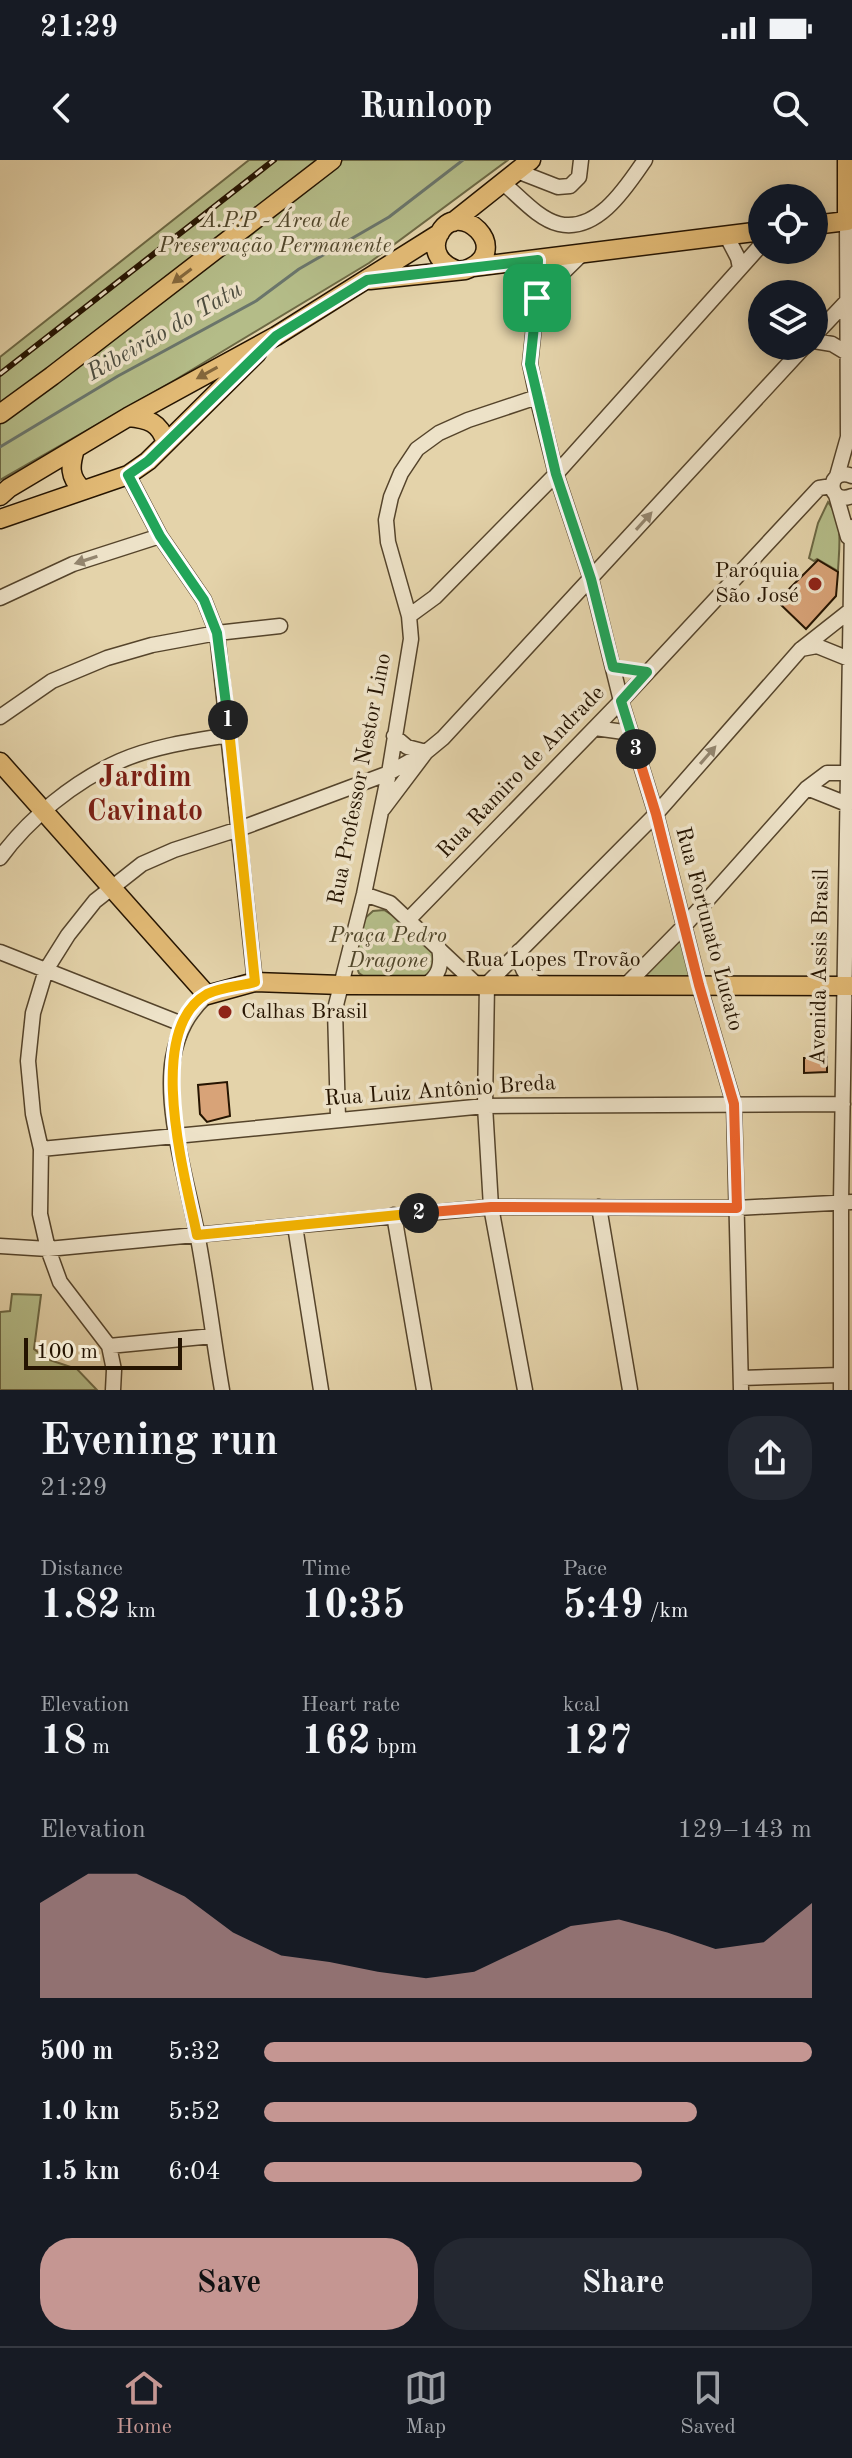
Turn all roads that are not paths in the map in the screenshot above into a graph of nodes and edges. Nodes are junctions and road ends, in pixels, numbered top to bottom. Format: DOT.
graph roads {
  1 [pos="332,160"];
  2 [pos="581,160"];
  3 [pos="645,160"];
  4 [pos="847,160"];
  5 [pos="511,177"];
  6 [pos="847,221"];
  7 [pos="828,223"];
  8 [pos="446,228"];
  9 [pos="480,233"];
  10 [pos="748,233"];
  11 [pos="726,235"];
  12 [pos="582,254"];
  13 [pos="748,259"];
  14 [pos="530,261"];
  15 [pos="740,268"];
  16 [pos="464,269"];
  17 [pos="367,280"];
  18 [pos="850,284"];
  19 [pos="537,298"];
  20 [pos="847,301"];
  21 [pos="828,323"];
  22 [pos="276,336"];
  23 [pos="828,343"];
  24 [pos="847,353"];
  25 [pos="792,360"];
  26 [pos="537,397"];
  27 [pos="0,414"];
  28 [pos="128,417"];
  29 [pos="166,443"];
  30 [pos="850,447"];
  31 [pos="75,449"];
  32 [pos="556,474"];
  33 [pos="128,475"];
  34 [pos="839,483"];
  35 [pos="82,489"];
  36 [pos="0,496"];
  37 [pos="852,496"];
  38 [pos="0,519"];
  39 [pos="852,527"];
  40 [pos="160,536"];
  41 [pos="850,546"];
  42 [pos="591,579"];
  43 [pos="0,598"];
  44 [pos="851,609"];
  45 [pos="409,616"];
  46 [pos="280,626"];
  47 [pos="217,633"];
  48 [pos="800,650"];
  49 [pos="849,659"];
  50 [pos="613,667"];
  51 [pos="647,672"];
  52 [pos="621,701"];
  53 [pos="0,717"];
  54 [pos="595,728"];
  55 [pos="631,733"];
  56 [pos="230,735"];
  57 [pos="394,736"];
  58 [pos="426,752"];
  59 [pos="0,762"];
  60 [pos="389,773"];
  61 [pos="850,773"];
  62 [pos="807,788"];
  63 [pos="847,804"];
  64 [pos="44,811"];
  65 [pos="381,813"];
  66 [pos="656,814"];
  67 [pos="239,829"];
  68 [pos="0,858"];
  69 [pos="110,887"];
  70 [pos="364,894"];
  71 [pos="409,919"];
  72 [pos="685,925"];
  73 [pos="439,948"];
  74 [pos="519,951"];
  75 [pos="0,952"];
  76 [pos="46,970"];
  77 [pos="255,982"];
  78 [pos="482,984"];
  79 [pos="537,984"];
  80 [pos="627,984"];
  81 [pos="341,985"];
  82 [pos="425,985"];
  83 [pos="699,985"];
  84 [pos="848,986"];
  85 [pos="207,995"];
  86 [pos="182,1024"];
  87 [pos="734,1104"];
  88 [pos="843,1104"];
  89 [pos="485,1106"];
  90 [pos="338,1118"];
  91 [pos="177,1136"];
  92 [pos="41,1149"];
  93 [pos="847,1202"];
  94 [pos="491,1207"];
  95 [pos="599,1207"];
  96 [pos="737,1208"];
  97 [pos="394,1215"];
  98 [pos="295,1226"];
  99 [pos="197,1235"];
  100 [pos="0,1246"];
  101 [pos="48,1249"];
  102 [pos="213,1336"];
  103 [pos="109,1346"];
  104 [pos="841,1382"];
  105 [pos="741,1384"];
  106 [pos="113,1390"];
  107 [pos="222,1390"];
  108 [pos="321,1390"];
  109 [pos="424,1390"];
  110 [pos="525,1390"];
  111 [pos="630,1390"];
  1 -- 27 [label="main road, one-way"];
  2 -- 5 [label="street"];
  3 -- 5 [label="street"];
  4 -- 6 [label="main road"];
  5 -- 8 [label="main road"];
  5 -- 9 [label="main road"];
  6 -- 7 [label="main road"];
  6 -- 18 [label="street"];
  8 -- 9 [label="main road"];
  8 -- 16 [label="main road"];
  8 -- 17 [label="main road"];
  9 -- 14 [label="main road"];
  9 -- 16 [label="main road"];
  10 -- 11 [label="main road"];
  11 -- 12 [label="main road"];
  11 -- 15 [label="street"];
  12 -- 14 [label="main road"];
  12 -- 19 [label="street"];
  13 -- 15 [label="street"];
  14 -- 16 [label="main road"];
  14 -- 19 [label="street"];
  15 -- 32 [label="street"];
  16 -- 17 [label="main road"];
  17 -- 22 [label="main road"];
  18 -- 20 [label="street"];
  19 -- 26 [label="street"];
  20 -- 21 [label="street"];
  20 -- 24 [label="street"];
  22 -- 28 [label="main road, one-way"];
  22 -- 29 [label="main road"];
  23 -- 24 [label="street"];
  24 -- 30 [label="street"];
  42 -- 25 [label="street, one-way"];
  26 -- 32 [label="street, Rua Fortunato Lucato"];
  26 -- 45 [label="street, Rua Professor Nestor Lino"];
  28 -- 29 [label="main road"];
  28 -- 31 [label="main road"];
  29 -- 33 [label="main road"];
  30 -- 34 [label="street"];
  31 -- 35 [label="main road"];
  31 -- 36 [label="main road"];
  32 -- 42 [label="street, Rua Fortunato Lucato"];
  32 -- 45 [label="street"];
  33 -- 35 [label="main road"];
  33 -- 40 [label="street"];
  34 -- 37 [label="street"];
  34 -- 41 [label="street, Avenida Assis Brasil"];
  34 -- 51 [label="street, Rua Ramiro de Andrade"];
  35 -- 38 [label="main road"];
  39 -- 41 [label="street, Avenida Assis Brasil"];
  40 -- 43 [label="street, one-way"];
  40 -- 47 [label="street"];
  41 -- 44 [label="street, Avenida Assis Brasil"];
  42 -- 50 [label="street, Rua Fortunato Lucato"];
  42 -- 58 [label="street"];
  44 -- 48 [label="street"];
  44 -- 49 [label="street, Avenida Assis Brasil"];
  45 -- 57 [label="street, Rua Professor Nestor Lino"];
  46 -- 47 [label="street"];
  47 -- 53 [label="street"];
  47 -- 56 [label="street"];
  48 -- 49 [label="street"];
  66 -- 48 [label="street, one-way"];
  49 -- 61 [label="street, Avenida Assis Brasil"];
  50 -- 51 [label="street"];
  50 -- 52 [label="street, Rua Fortunato Lucato"];
  51 -- 52 [label="street, Rua Ramiro de Andrade"];
  52 -- 54 [label="street, Rua Ramiro de Andrade"];
  52 -- 55 [label="street, Rua Fortunato Lucato"];
  54 -- 55 [label="street"];
  54 -- 71 [label="street, Rua Ramiro de Andrade"];
  55 -- 66 [label="street, Rua Fortunato Lucato"];
  56 -- 64 [label="street"];
  56 -- 67 [label="street"];
  57 -- 58 [label="street"];
  57 -- 60 [label="street, Rua Professor Nestor Lino"];
  58 -- 60 [label="street"];
  58 -- 65 [label="street"];
  59 -- 64 [label="main road"];
  60 -- 65 [label="street, Rua Professor Nestor Lino"];
  60 -- 67 [label="street"];
  61 -- 62 [label="street"];
  61 -- 63 [label="street, Avenida Assis Brasil"];
  62 -- 63 [label="street"];
  62 -- 72 [label="street"];
  63 -- 84 [label="street, Avenida Assis Brasil"];
  64 -- 68 [label="street"];
  64 -- 69 [label="main road"];
  65 -- 70 [label="street, Rua Professor Nestor Lino"];
  66 -- 72 [label="street, Rua Fortunato Lucato"];
  66 -- 74 [label="street"];
  67 -- 69 [label="street"];
  67 -- 77 [label="street"];
  69 -- 76 [label="street"];
  69 -- 85 [label="main road"];
  70 -- 71 [label="street"];
  70 -- 81 [label="street, Rua Professor Nestor Lino"];
  71 -- 73 [label="street"];
  72 -- 80 [label="street"];
  72 -- 83 [label="street, Rua Fortunato Lucato"];
  73 -- 78 [label="street"];
  73 -- 82 [label="street"];
  74 -- 78 [label="street"];
  74 -- 79 [label="street"];
  75 -- 76 [label="street"];
  76 -- 86 [label="street"];
  76 -- 92 [label="street"];
  77 -- 81 [label="main road, Rua Lopes Trovão"];
  77 -- 85 [label="main road, Rua Lopes Trovão"];
  78 -- 79 [label="main road, Rua Lopes Trovão"];
  78 -- 82 [label="main road, Rua Lopes Trovão"];
  78 -- 89 [label="street"];
  79 -- 80 [label="main road, Rua Lopes Trovão"];
  80 -- 83 [label="main road, Rua Lopes Trovão"];
  81 -- 82 [label="main road, Rua Lopes Trovão"];
  81 -- 90 [label="street, Rua Professor Nestor Lino"];
  83 -- 84 [label="main road, Rua Lopes Trovão"];
  83 -- 87 [label="street, Rua Fortunato Lucato"];
  84 -- 88 [label="street, Avenida Assis Brasil"];
  85 -- 86 [label="street"];
  86 -- 91 [label="street"];
  87 -- 88 [label="street, Rua Luiz Antônio Breda"];
  87 -- 89 [label="street, Rua Luiz Antônio Breda"];
  87 -- 96 [label="street, Rua Fortunato Lucato"];
  88 -- 93 [label="street, Avenida Assis Brasil"];
  89 -- 90 [label="street, Rua Luiz Antônio Breda"];
  89 -- 94 [label="street"];
  90 -- 91 [label="street, Rua Luiz Antônio Breda"];
  91 -- 92 [label="street, Rua Luiz Antônio Breda"];
  91 -- 99 [label="street"];
  92 -- 101 [label="street"];
  93 -- 96 [label="street"];
  93 -- 104 [label="street, Avenida Assis Brasil"];
  94 -- 95 [label="street"];
  94 -- 97 [label="street"];
  94 -- 110 [label="street"];
  95 -- 96 [label="street"];
  95 -- 111 [label="street"];
  96 -- 105 [label="street, Rua Fortunato Lucato"];
  97 -- 98 [label="street"];
  97 -- 109 [label="street"];
  98 -- 99 [label="street"];
  98 -- 108 [label="street"];
  99 -- 101 [label="street"];
  99 -- 102 [label="street"];
  100 -- 101 [label="street"];
  101 -- 103 [label="street"];
  102 -- 103 [label="street"];
  102 -- 107 [label="street"];
  103 -- 106 [label="street"];
  104 -- 105 [label="street"];
}
